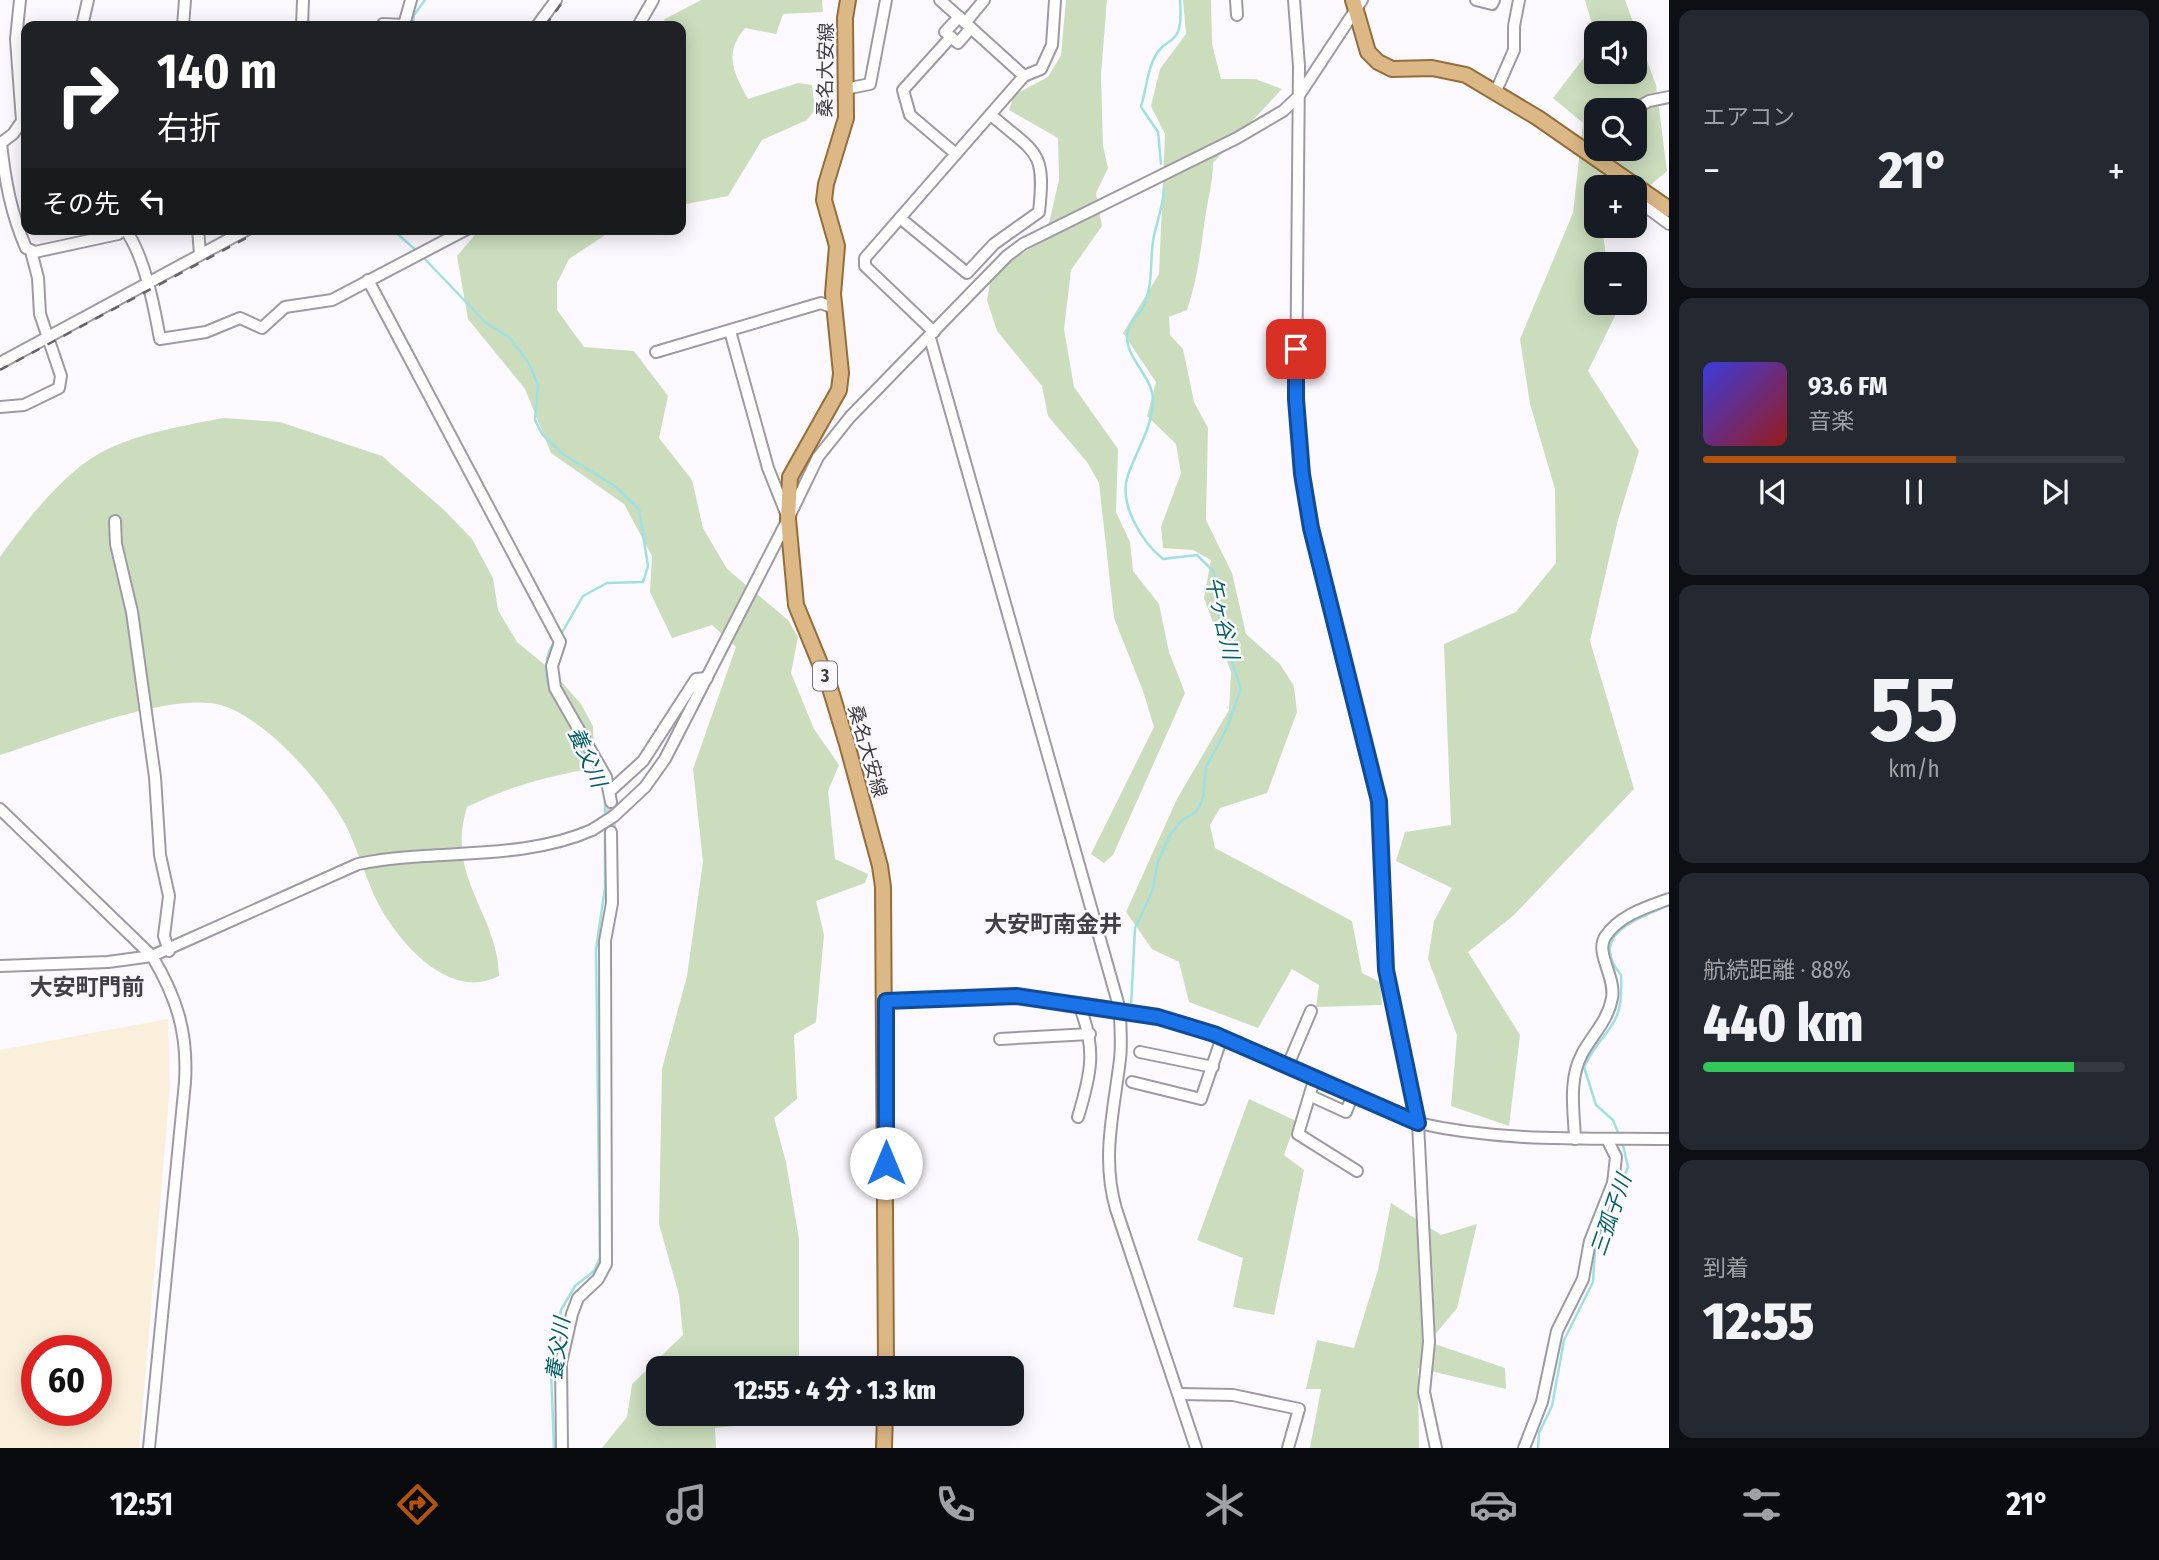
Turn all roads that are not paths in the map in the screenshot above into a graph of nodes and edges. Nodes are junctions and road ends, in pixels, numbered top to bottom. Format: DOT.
graph roads {
  1 [pos="20,0"];
  2 [pos="88,0"];
  3 [pos="185,0"];
  4 [pos="303,0"];
  5 [pos="411,0"];
  6 [pos="556,0"];
  7 [pos="653,0"];
  8 [pos="848,0"];
  9 [pos="886,0"];
  10 [pos="940,0"];
  11 [pos="984,0"];
  12 [pos="1055,0"];
  13 [pos="1236,0"];
  14 [pos="1294,0"];
  15 [pos="1476,0"];
  16 [pos="1494,0"];
  17 [pos="1519,0"];
  18 [pos="1357,3"];
  19 [pos="1237,15"];
  20 [pos="83,21"];
  21 [pos="183,21"];
  22 [pos="302,21"];
  23 [pos="405,21"];
  24 [pos="541,21"];
  25 [pos="641,21"];
  26 [pos="965,23"];
  27 [pos="951,37"];
  28 [pos="1024,76"];
  29 [pos="845,89"];
  30 [pos="21,91"];
  31 [pos="1496,91"];
  32 [pos="1298,97"];
  33 [pos="1669,97"];
  34 [pos="1647,102"];
  35 [pos="991,114"];
  36 [pos="21,125"];
  37 [pos="956,154"];
  38 [pos="1605,163"];
  39 [pos="1614,175"];
  40 [pos="3,197"];
  41 [pos="1647,208"];
  42 [pos="1669,209"];
  43 [pos="900,218"];
  44 [pos="1669,224"];
  45 [pos="114,235"];
  46 [pos="129,235"];
  47 [pos="198,235"];
  48 [pos="236,235"];
  49 [pos="455,235"];
  50 [pos="31,251"];
  51 [pos="200,254"];
  52 [pos="369,280"];
  53 [pos="146,283"];
  54 [pos="834,308"];
  55 [pos="730,331"];
  56 [pos="932,335"];
  57 [pos="48,337"];
  58 [pos="656,352"];
  59 [pos="0,363"];
  60 [pos="0,407"];
  61 [pos="788,519"];
  62 [pos="115,521"];
  63 [pos="705,682"];
  64 [pos="0,809"];
  65 [pos="611,832"];
  66 [pos="1669,899"];
  67 [pos="169,951"];
  68 [pos="152,956"];
  69 [pos="0,966"];
  70 [pos="886,1001"];
  71 [pos="1079,1005"];
  72 [pos="1120,1010"];
  73 [pos="1311,1011"];
  74 [pos="1090,1034"];
  75 [pos="1222,1038"];
  76 [pos="1000,1039"];
  77 [pos="1140,1052"];
  78 [pos="1288,1065"];
  79 [pos="1213,1068"];
  80 [pos="1315,1077"];
  81 [pos="1132,1082"];
  82 [pos="1353,1094"];
  83 [pos="1311,1096"];
  84 [pos="1078,1118"];
  85 [pos="1418,1123"];
  86 [pos="1575,1139"];
  87 [pos="1610,1139"];
  88 [pos="1669,1139"];
  89 [pos="1357,1171"];
  90 [pos="886,1356"];
  91 [pos="1180,1394"];
  92 [pos="884,1442"];
  93 [pos="149,1448"];
  94 [pos="562,1448"];
  95 [pos="895,1448"];
  96 [pos="1196,1448"];
  97 [pos="1288,1448"];
  98 [pos="1436,1448"];
  99 [pos="1524,1448"];
  1 -- 30 [label="street"];
  2 -- 20 [label="street"];
  3 -- 21 [label="street"];
  4 -- 22 [label="street"];
  5 -- 23 [label="street"];
  6 -- 24 [label="street"];
  7 -- 25 [label="street"];
  8 -- 29 [label="main road, 桑名大安線 / 3"];
  9 -- 29 [label="street"];
  10 -- 26 [label="street"];
  11 -- 26 [label="street"];
  12 -- 28 [label="street"];
  13 -- 19 [label="street"];
  14 -- 32 [label="street"];
  15 -- 16 [label="street"];
  17 -- 31 [label="street"];
  18 -- 31 [label="main road"];
  18 -- 32 [label="street"];
  26 -- 27 [label="street"];
  26 -- 27 [label="street"];
  26 -- 28 [label="street"];
  27 -- 37 [label="street"];
  28 -- 35 [label="street"];
  29 -- 54 [label="main road, 桑名大安線 / 3"];
  31 -- 38 [label="main road"];
  32 -- 56 [label="street"];
  32 -- 85 [label="street"];
  33 -- 34 [label="street"];
  35 -- 37 [label="street"];
  35 -- 43 [label="street"];
  36 -- 40 [label="street"];
  37 -- 43 [label="street"];
  38 -- 39 [label="street"];
  38 -- 42 [label="main road"];
  40 -- 50 [label="street"];
  41 -- 44 [label="street"];
  43 -- 56 [label="street"];
  45 -- 50 [label="street"];
  46 -- 53 [label="street"];
  47 -- 51 [label="street"];
  48 -- 51 [label="street"];
  49 -- 52 [label="street"];
  50 -- 57 [label="street"];
  51 -- 53 [label="street"];
  52 -- 53 [label="street"];
  52 -- 63 [label="street"];
  53 -- 57 [label="street"];
  54 -- 55 [label="street"];
  54 -- 61 [label="main road, 桑名大安線 / 3"];
  55 -- 58 [label="street"];
  55 -- 61 [label="street"];
  56 -- 61 [label="street"];
  56 -- 72 [label="street"];
  57 -- 59 [label="street"];
  57 -- 60 [label="street"];
  61 -- 63 [label="street"];
  61 -- 70 [label="main road, 桑名大安線 / 3"];
  62 -- 67 [label="street"];
  63 -- 67 [label="street, bridge"];
  64 -- 68 [label="street"];
  65 -- 94 [label="street"];
  66 -- 86 [label="street"];
  67 -- 68 [label="street"];
  68 -- 69 [label="street"];
  68 -- 93 [label="street"];
  70 -- 71 [label="street"];
  70 -- 90 [label="main road, 桑名大安線 / 3"];
  71 -- 72 [label="street"];
  71 -- 74 [label="street"];
  72 -- 75 [label="street"];
  72 -- 91 [label="street"];
  73 -- 78 [label="street"];
  74 -- 76 [label="street"];
  74 -- 84 [label="street"];
  75 -- 78 [label="street"];
  75 -- 79 [label="street"];
  77 -- 79 [label="street"];
  78 -- 80 [label="street"];
  79 -- 81 [label="street"];
  80 -- 82 [label="street"];
  80 -- 83 [label="street"];
  82 -- 83 [label="street"];
  82 -- 85 [label="street"];
  83 -- 89 [label="street"];
  85 -- 86 [label="street"];
  85 -- 98 [label="street"];
  86 -- 87 [label="street"];
  87 -- 88 [label="street"];
  87 -- 99 [label="street"];
  91 -- 96 [label="street"];
  91 -- 97 [label="street"];
  92 -- 95 [label="street"];
}
